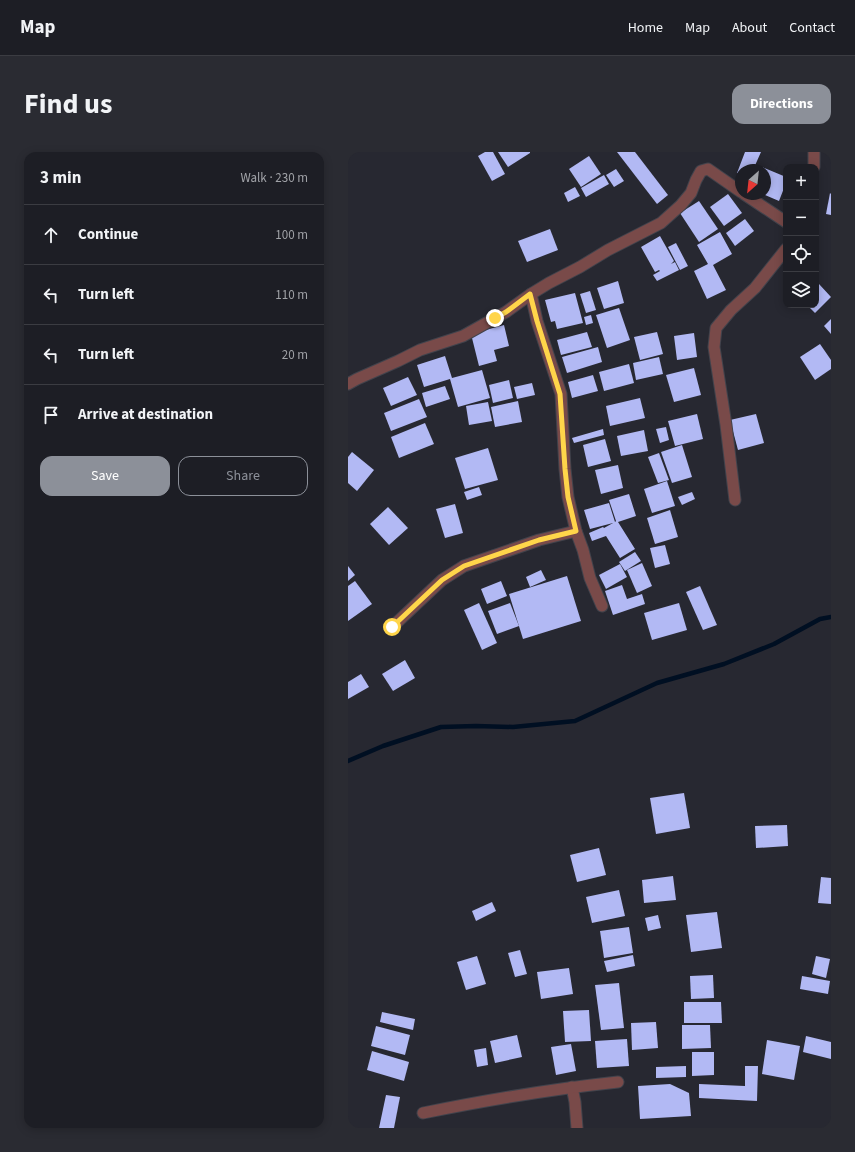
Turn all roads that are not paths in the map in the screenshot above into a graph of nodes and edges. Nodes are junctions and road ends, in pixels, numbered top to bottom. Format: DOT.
graph roads {
  1 [pos="814,152"];
  2 [pos="814,164"];
  3 [pos="735,188"];
  4 [pos="753,200"];
  5 [pos="783,220"];
  6 [pos="783,253"];
  7 [pos="530,294"];
  8 [pos="348,384"];
  9 [pos="735,500"];
  10 [pos="576,531"];
  11 [pos="602,606"];
  12 [pos="392,627"];
  13 [pos="618,1082"];
  14 [pos="572,1087"];
  15 [pos="423,1113"];
  16 [pos="577,1128"];
  1 -- 2 [label="street"];
  3 -- 7 [label="street"];
  4 -- 5 [label="street"];
  6 -- 9 [label="street"];
  7 -- 8 [label="street"];
  7 -- 10 [label="street"];
  10 -- 11 [label="street"];
  10 -- 12 [label="street"];
  13 -- 14 [label="street"];
  14 -- 15 [label="street"];
  14 -- 16 [label="street"];
}
